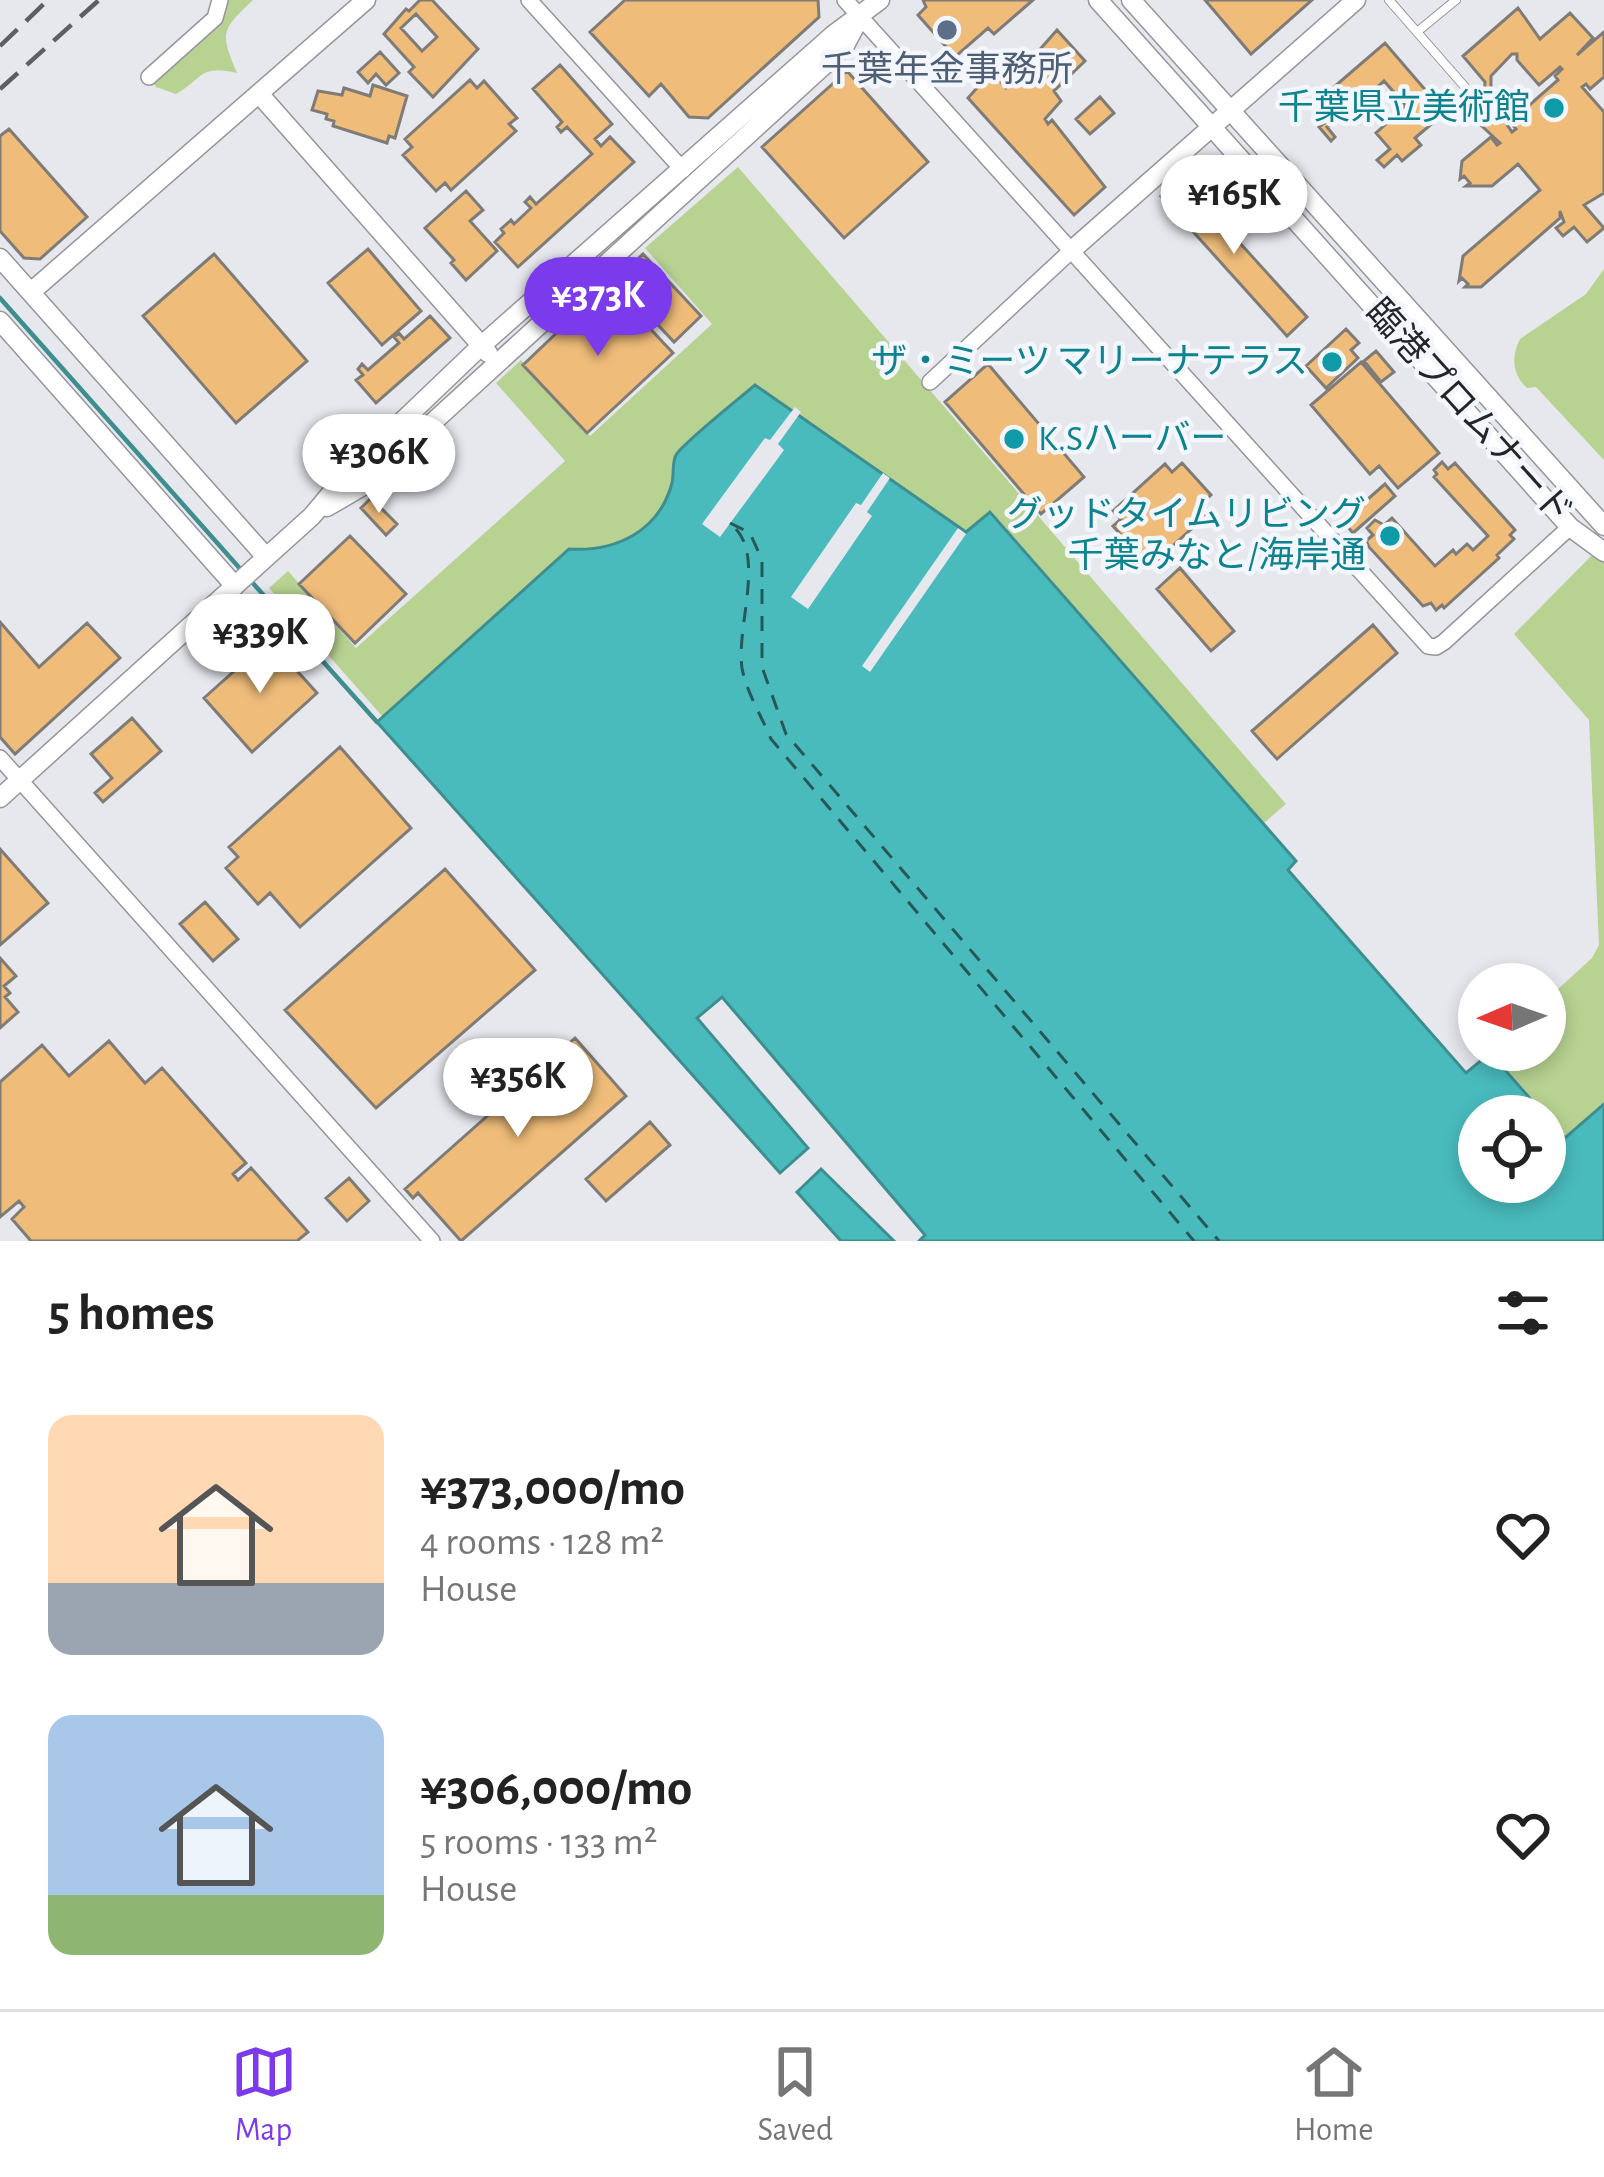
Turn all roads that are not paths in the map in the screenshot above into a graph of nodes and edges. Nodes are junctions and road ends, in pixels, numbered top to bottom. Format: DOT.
graph roads {
  1 [pos="220,0"];
  2 [pos="367,0"];
  3 [pos="529,0"];
  4 [pos="845,0"];
  5 [pos="880,0"];
  6 [pos="1098,0"];
  7 [pos="1131,0"];
  8 [pos="1356,0"];
  9 [pos="1389,0"];
  10 [pos="1456,0"];
  11 [pos="860,17"];
  12 [pos="1417,32"];
  13 [pos="149,77"];
  14 [pos="1465,87"];
  15 [pos="261,96"];
  16 [pos="1231,110"];
  17 [pos="1211,125"];
  18 [pos="682,170"];
  19 [pos="1072,250"];
  20 [pos="0,257"];
  21 [pos="31,292"];
  22 [pos="0,321"];
  23 [pos="482,346"];
  24 [pos="496,362"];
  25 [pos="930,382"];
  26 [pos="312,517"];
  27 [pos="1604,526"];
  28 [pos="1570,527"];
  29 [pos="1604,552"];
  30 [pos="248,573"];
  31 [pos="0,758"];
  32 [pos="20,780"];
  33 [pos="0,798"];
  34 [pos="432,1241"];
  1 -- 13 [label="street"];
  2 -- 15 [label="street"];
  3 -- 18 [label="street"];
  4 -- 11 [label="street"];
  5 -- 11 [label="street"];
  6 -- 17 [label="street, 臨港プロムナード"];
  7 -- 16 [label="street, 臨港プロムナード"];
  8 -- 16 [label="street"];
  9 -- 12 [label="lane"];
  10 -- 12 [label="lane"];
  11 -- 18 [label="street"];
  11 -- 19 [label="street"];
  11 -- 24 [label="street"];
  12 -- 14 [label="lane"];
  15 -- 21 [label="street"];
  15 -- 23 [label="street"];
  16 -- 17 [label="street"];
  16 -- 27 [label="street, 臨港プロムナード"];
  17 -- 19 [label="street"];
  17 -- 28 [label="street, 臨港プロムナード"];
  18 -- 23 [label="street"];
  19 -- 25 [label="street"];
  19 -- 28 [label="street"];
  20 -- 21 [label="street"];
  21 -- 30 [label="street"];
  22 -- 30 [label="street"];
  23 -- 24 [label="street"];
  23 -- 26 [label="street"];
  24 -- 26 [label="street"];
  26 -- 30 [label="street"];
  28 -- 29 [label="street, 臨港プロムナード"];
  30 -- 32 [label="street"];
  31 -- 32 [label="street"];
  32 -- 33 [label="street"];
  32 -- 34 [label="street"];
}
